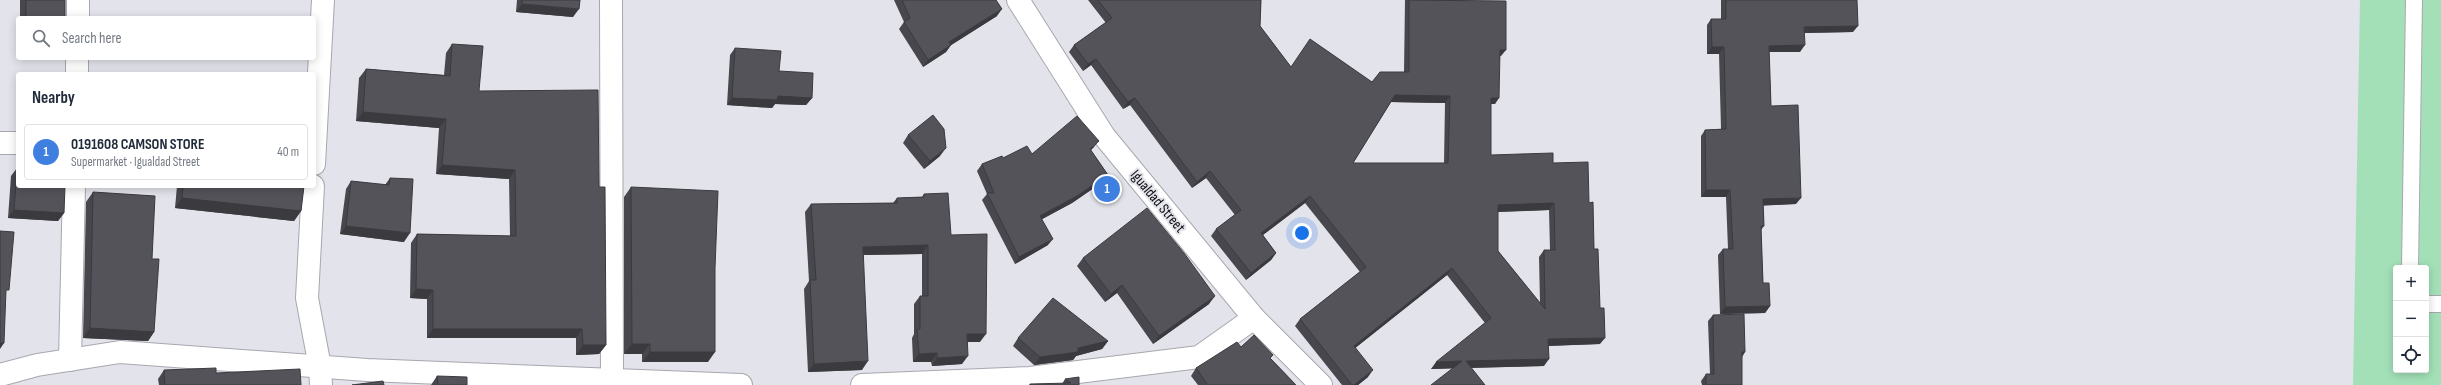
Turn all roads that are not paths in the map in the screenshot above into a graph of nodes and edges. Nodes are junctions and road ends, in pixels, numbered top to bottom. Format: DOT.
graph roads {
  1 [pos="78,0"];
  2 [pos="323,0"];
  3 [pos="610,0"];
  4 [pos="1018,0"];
  5 [pos="2414,0"];
  6 [pos="78,16"];
  7 [pos="77,60"];
  8 [pos="77,72"];
  9 [pos="316,128"];
  10 [pos="0,143"];
  11 [pos="16,143"];
  12 [pos="74,188"];
  13 [pos="313,188"];
  14 [pos="2410,265"];
  15 [pos="2429,304"];
  16 [pos="2441,304"];
  17 [pos="1254,318"];
  18 [pos="70,360"];
  19 [pos="0,375"];
  20 [pos="320,376"];
  21 [pos="612,378"];
  22 [pos="1078,378"];
  23 [pos="916,384"];
  24 [pos="741,385"];
  25 [pos="862,385"];
  26 [pos="1321,385"];
  1 -- 6 [label="street"];
  2 -- 9 [label="street"];
  3 -- 21 [label="street"];
  4 -- 17 [label="street, Igualdad Street"];
  5 -- 14 [label="lane"];
  7 -- 8 [label="street"];
  10 -- 11 [label="street"];
  12 -- 18 [label="street"];
  13 -- 20 [label="street"];
  15 -- 16 [label="lane"];
  17 -- 22 [label="street"];
  17 -- 26 [label="street, Igualdad Street"];
  18 -- 19 [label="street"];
  18 -- 20 [label="street"];
  20 -- 21 [label="street"];
  21 -- 24 [label="street"];
  22 -- 23 [label="street"];
  23 -- 25 [label="street"];
}
